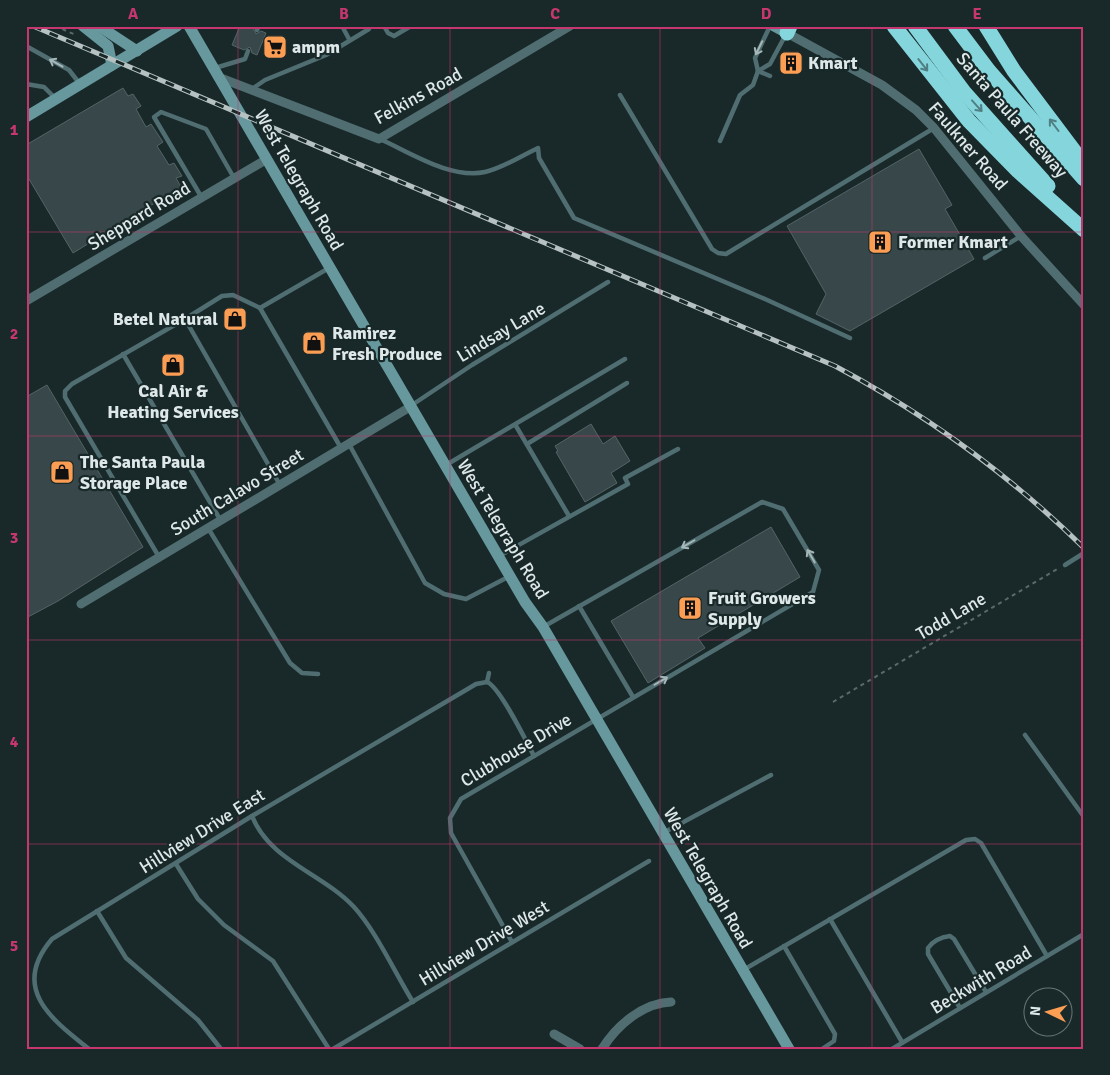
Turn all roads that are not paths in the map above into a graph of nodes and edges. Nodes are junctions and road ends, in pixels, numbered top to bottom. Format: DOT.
graph roads {
  1 [pos="83,26"];
  2 [pos="99,26"];
  3 [pos="177,26"];
  4 [pos="189,26"];
  5 [pos="342,26"];
  6 [pos="369,26"];
  7 [pos="384,26"];
  8 [pos="411,26"];
  9 [pos="570,26"];
  10 [pos="894,26"];
  11 [pos="915,26"];
  12 [pos="955,26"];
  13 [pos="986,26"];
  14 [pos="780,28"];
  15 [pos="349,39"];
  16 [pos="26,46"];
  17 [pos="137,50"];
  18 [pos="248,51"];
  19 [pos="112,65"];
  20 [pos="758,71"];
  21 [pos="216,72"];
  22 [pos="770,76"];
  23 [pos="26,84"];
  24 [pos="81,85"];
  25 [pos="252,89"];
  26 [pos="620,95"];
  27 [pos="56,99"];
  28 [pos="26,117"];
  29 [pos="934,128"];
  30 [pos="380,139"];
  31 [pos="720,141"];
  32 [pos="268,159"];
  33 [pos="1084,164"];
  34 [pos="234,178"];
  35 [pos="1084,179"];
  36 [pos="202,198"];
  37 [pos="1084,226"];
  38 [pos="1084,230"];
  39 [pos="1021,236"];
  40 [pos="985,258"];
  41 [pos="329,268"];
  42 [pos="608,282"];
  43 [pos="26,301"];
  44 [pos="1084,306"];
  45 [pos="260,308"];
  46 [pos="185,319"];
  47 [pos="850,338"];
  48 [pos="123,354"];
  49 [pos="625,360"];
  50 [pos="627,383"];
  51 [pos="410,407"];
  52 [pos="516,426"];
  53 [pos="528,444"];
  54 [pos="345,447"];
  55 [pos="678,449"];
  56 [pos="445,466"];
  57 [pos="280,485"];
  58 [pos="569,516"];
  59 [pos="221,521"];
  60 [pos="208,528"];
  61 [pos="1084,553"];
  62 [pos="159,557"];
  63 [pos="498,557"];
  64 [pos="1065,565"];
  65 [pos="510,577"];
  66 [pos="81,604"];
  67 [pos="579,606"];
  68 [pos="543,627"];
  69 [pos="488,673"];
  70 [pos="318,674"];
  71 [pos="487,682"];
  72 [pos="633,697"];
  73 [pos="596,719"];
  74 [pos="1025,735"];
  75 [pos="534,756"];
  76 [pos="771,775"];
  77 [pos="252,816"];
  78 [pos="1084,817"];
  79 [pos="661,834"];
  80 [pos="649,861"];
  81 [pos="176,864"];
  82 [pos="97,911"];
  83 [pos="830,919"];
  84 [pos="1084,934"];
  85 [pos="512,942"];
  86 [pos="784,946"];
  87 [pos="1047,956"];
  88 [pos="742,971"];
  89 [pos="986,992"];
  90 [pos="413,1002"];
  91 [pos="671,1002"];
  92 [pos="960,1008"];
  93 [pos="554,1034"];
  94 [pos="902,1042"];
  95 [pos="88,1049"];
  96 [pos="221,1049"];
  97 [pos="331,1049"];
  98 [pos="580,1049"];
  99 [pos="602,1049"];
  100 [pos="789,1049"];
  101 [pos="822,1049"];
  102 [pos="892,1049"];
  1 -- 19 [label="main road"];
  2 -- 17 [label="main road"];
  3 -- 17 [label="main road"];
  4 -- 21 [label="main road, West Telegraph Road"];
  5 -- 15 [label="lane"];
  6 -- 15 [label="lane"];
  7 -- 8 [label="lane"];
  9 -- 30 [label="street, Felkins Road"];
  10 -- 38 [label="highway, one-way"];
  11 -- 37 [label="highway, Santa Paula Freeway, one-way"];
  12 -- 35 [label="highway, Santa Paula Freeway"];
  33 -- 13 [label="highway, one-way"];
  14 -- 20 [label="lane"];
  14 -- 20 [label="lane, one-way"];
  14 -- 29 [label="street, Faulkner Road"];
  15 -- 25 [label="lane"];
  24 -- 16 [label="lane, one-way"];
  17 -- 19 [label="main road"];
  18 -- 21 [label="lane"];
  19 -- 24 [label="main road"];
  20 -- 22 [label="lane"];
  20 -- 31 [label="lane"];
  21 -- 25 [label="street, Felkins Road"];
  21 -- 32 [label="main road, West Telegraph Road"];
  23 -- 27 [label="lane"];
  24 -- 27 [label="main road"];
  25 -- 30 [label="street, Felkins Road"];
  26 -- 29 [label="lane"];
  27 -- 28 [label="main road"];
  29 -- 39 [label="street, Faulkner Road"];
  30 -- 47 [label="lane"];
  32 -- 34 [label="street, Sheppard Road"];
  32 -- 41 [label="main road, West Telegraph Road"];
  34 -- 36 [label="street, Sheppard Road"];
  34 -- 36 [label="lane"];
  36 -- 43 [label="street, Sheppard Road"];
  39 -- 40 [label="lane"];
  39 -- 44 [label="street, Faulkner Road"];
  41 -- 45 [label="lane"];
  41 -- 51 [label="main road, West Telegraph Road"];
  42 -- 51 [label="lane, Lindsay Lane"];
  45 -- 46 [label="lane"];
  45 -- 54 [label="lane"];
  46 -- 48 [label="lane"];
  46 -- 57 [label="lane"];
  48 -- 59 [label="lane"];
  48 -- 62 [label="lane"];
  49 -- 52 [label="lane"];
  50 -- 53 [label="lane"];
  51 -- 54 [label="street, South Calavo Street"];
  51 -- 56 [label="main road, West Telegraph Road"];
  52 -- 53 [label="lane"];
  52 -- 56 [label="lane"];
  53 -- 58 [label="lane"];
  54 -- 57 [label="street, South Calavo Street"];
  54 -- 65 [label="lane"];
  55 -- 58 [label="lane"];
  56 -- 63 [label="main road, West Telegraph Road"];
  57 -- 59 [label="street, South Calavo Street"];
  58 -- 63 [label="lane"];
  59 -- 60 [label="street, South Calavo Street"];
  60 -- 62 [label="street, South Calavo Street"];
  60 -- 70 [label="lane"];
  61 -- 64 [label="lane"];
  62 -- 66 [label="street, South Calavo Street"];
  63 -- 65 [label="main road, West Telegraph Road"];
  65 -- 68 [label="main road, West Telegraph Road"];
  67 -- 68 [label="lane, Clubhouse Drive"];
  67 -- 72 [label="lane"];
  72 -- 67 [label="lane, Clubhouse Drive, one-way"];
  68 -- 73 [label="main road, West Telegraph Road"];
  69 -- 71 [label="lane"];
  71 -- 75 [label="lane"];
  71 -- 77 [label="lane, Hillview Drive East"];
  72 -- 73 [label="lane, Clubhouse Drive"];
  73 -- 75 [label="lane, Clubhouse Drive"];
  73 -- 79 [label="main road, West Telegraph Road"];
  74 -- 78 [label="lane"];
  75 -- 85 [label="lane, Clubhouse Drive"];
  76 -- 79 [label="lane"];
  77 -- 81 [label="lane, Hillview Drive East"];
  77 -- 90 [label="lane"];
  79 -- 88 [label="main road, West Telegraph Road"];
  80 -- 85 [label="lane, Hillview Drive West"];
  81 -- 82 [label="lane, Hillview Drive East"];
  81 -- 97 [label="lane"];
  82 -- 95 [label="lane, Hillview Drive East"];
  82 -- 96 [label="lane"];
  83 -- 86 [label="lane"];
  83 -- 87 [label="lane"];
  83 -- 94 [label="lane"];
  84 -- 87 [label="lane, Beckwith Road"];
  85 -- 90 [label="lane, Hillview Drive West"];
  86 -- 88 [label="lane"];
  86 -- 101 [label="lane"];
  87 -- 89 [label="lane, Beckwith Road"];
  88 -- 100 [label="main road, West Telegraph Road"];
  89 -- 92 [label="lane, Beckwith Road"];
  89 -- 92 [label="lane"];
  90 -- 97 [label="lane, Hillview Drive West"];
  91 -- 99 [label="street"];
  92 -- 94 [label="lane, Beckwith Road"];
  93 -- 98 [label="street"];
  94 -- 102 [label="lane, Beckwith Road"];
}
